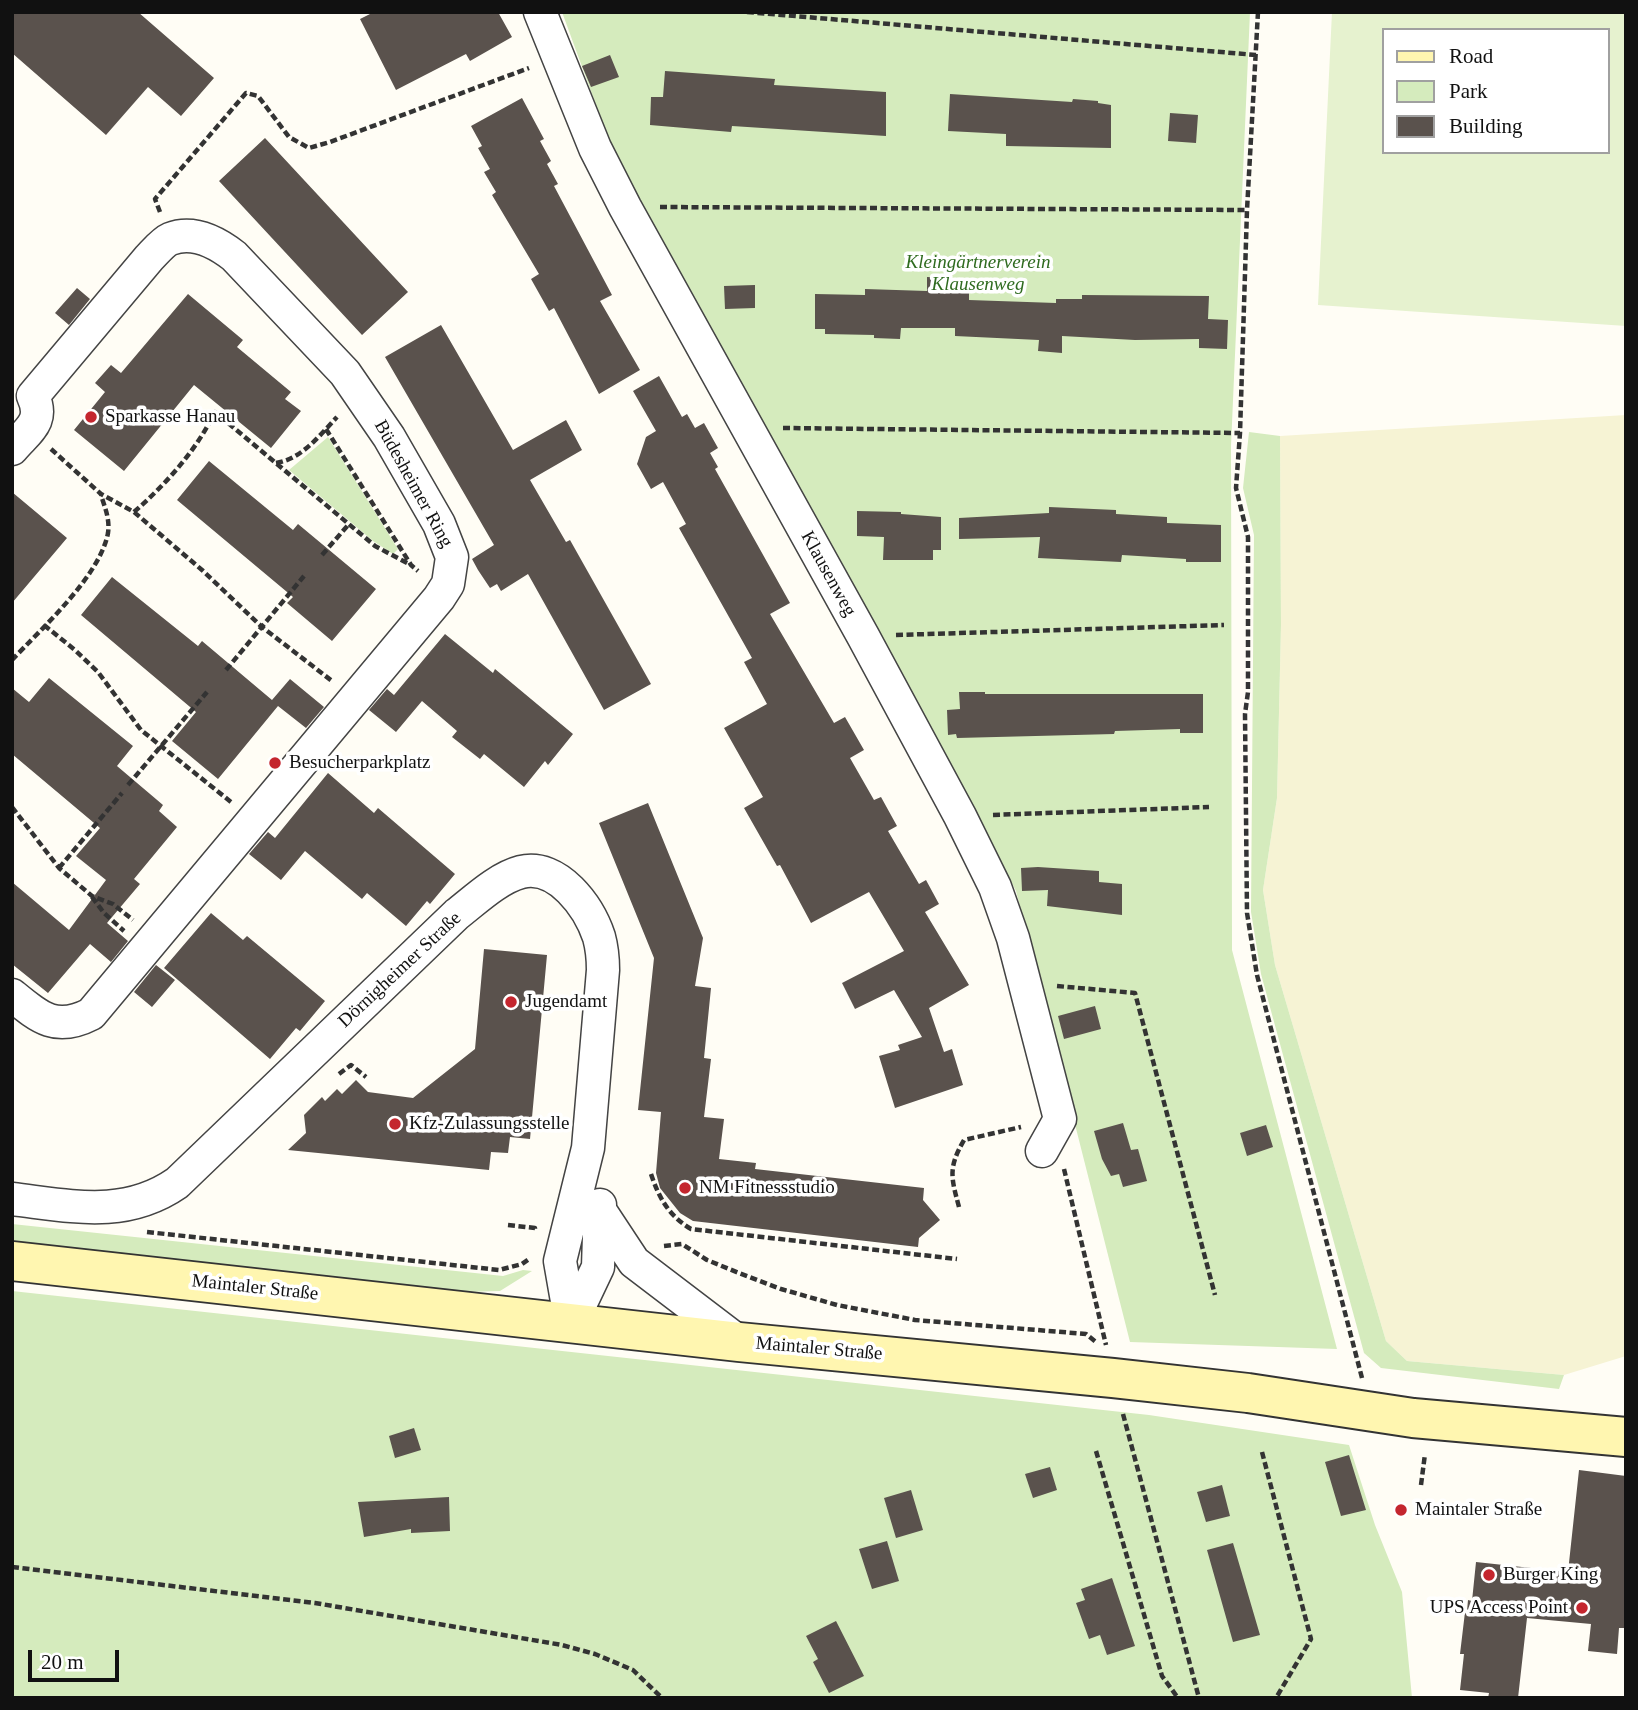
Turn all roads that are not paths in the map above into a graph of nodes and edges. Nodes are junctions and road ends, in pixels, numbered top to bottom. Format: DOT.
graph roads {
  1 [pos="540,12"];
  2 [pos="23,388"];
  3 [pos="12,449"];
  4 [pos="12,995"];
  5 [pos="1052,1133"];
  6 [pos="588,1148"];
  7 [pos="12,1199"];
  8 [pos="601,1212"];
  9 [pos="12,1261"];
  10 [pos="571,1324"];
  11 [pos="739,1342"];
  12 [pos="1626,1437"];
  1 -- 5 [label="street, Klausenweg"];
  2 -- 3 [label="street"];
  2 -- 4 [label="street, Büdesheimer Ring"];
  6 -- 7 [label="street, Dörnigheimer Straße"];
  6 -- 8 [label="street, Dörnigheimer Straße"];
  6 -- 10 [label="street, Dörnigheimer Straße"];
  8 -- 10 [label="street, Dörnigheimer Straße"];
  8 -- 11 [label="street, Dörnigheimer Straße"];
  9 -- 10 [label="main road, Maintaler Straße"];
  10 -- 11 [label="main road, Maintaler Straße"];
  11 -- 12 [label="main road, Maintaler Straße"];
}
